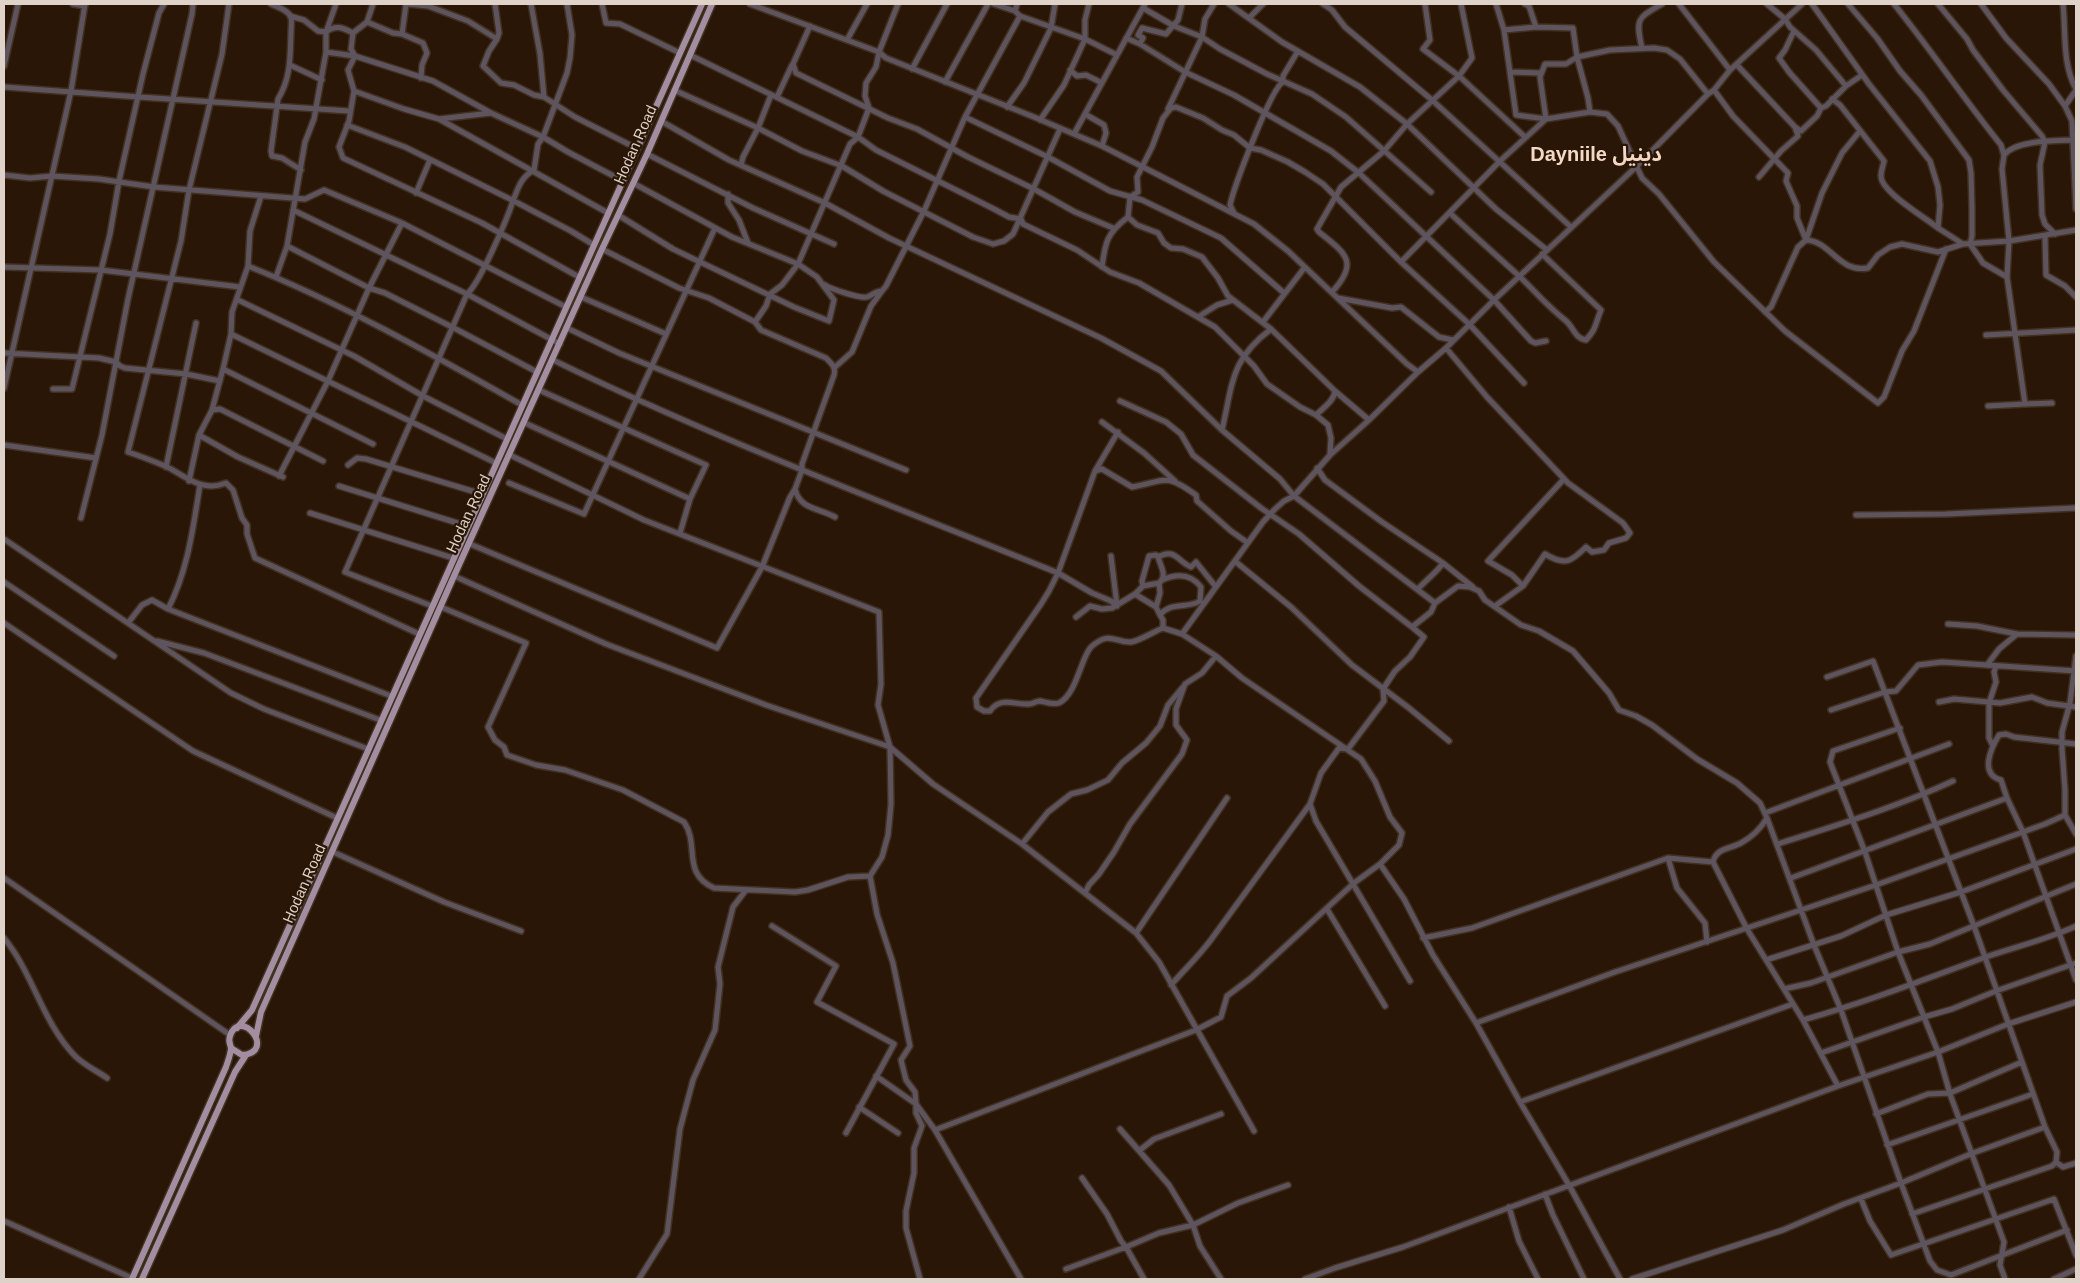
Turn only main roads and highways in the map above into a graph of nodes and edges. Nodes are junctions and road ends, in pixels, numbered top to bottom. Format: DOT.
graph roads {
  1 [pos="702,4"];
  2 [pos="712,4"];
  3 [pos="237,1028"];
  4 [pos="256,1036"];
  5 [pos="231,1048"];
  6 [pos="246,1054"];
  7 [pos="132,1279"];
  8 [pos="142,1279"];
  1 -- 3 [label="main road, Hodan Road"];
  2 -- 4 [label="main road, Hodan Road"];
  3 -- 4 [label="main road"];
  3 -- 5 [label="main road, Hodan Road"];
  4 -- 6 [label="main road, Hodan Road"];
  5 -- 6 [label="main road"];
  5 -- 7 [label="main road"];
  6 -- 8 [label="main road, Hodan Road"];
}
